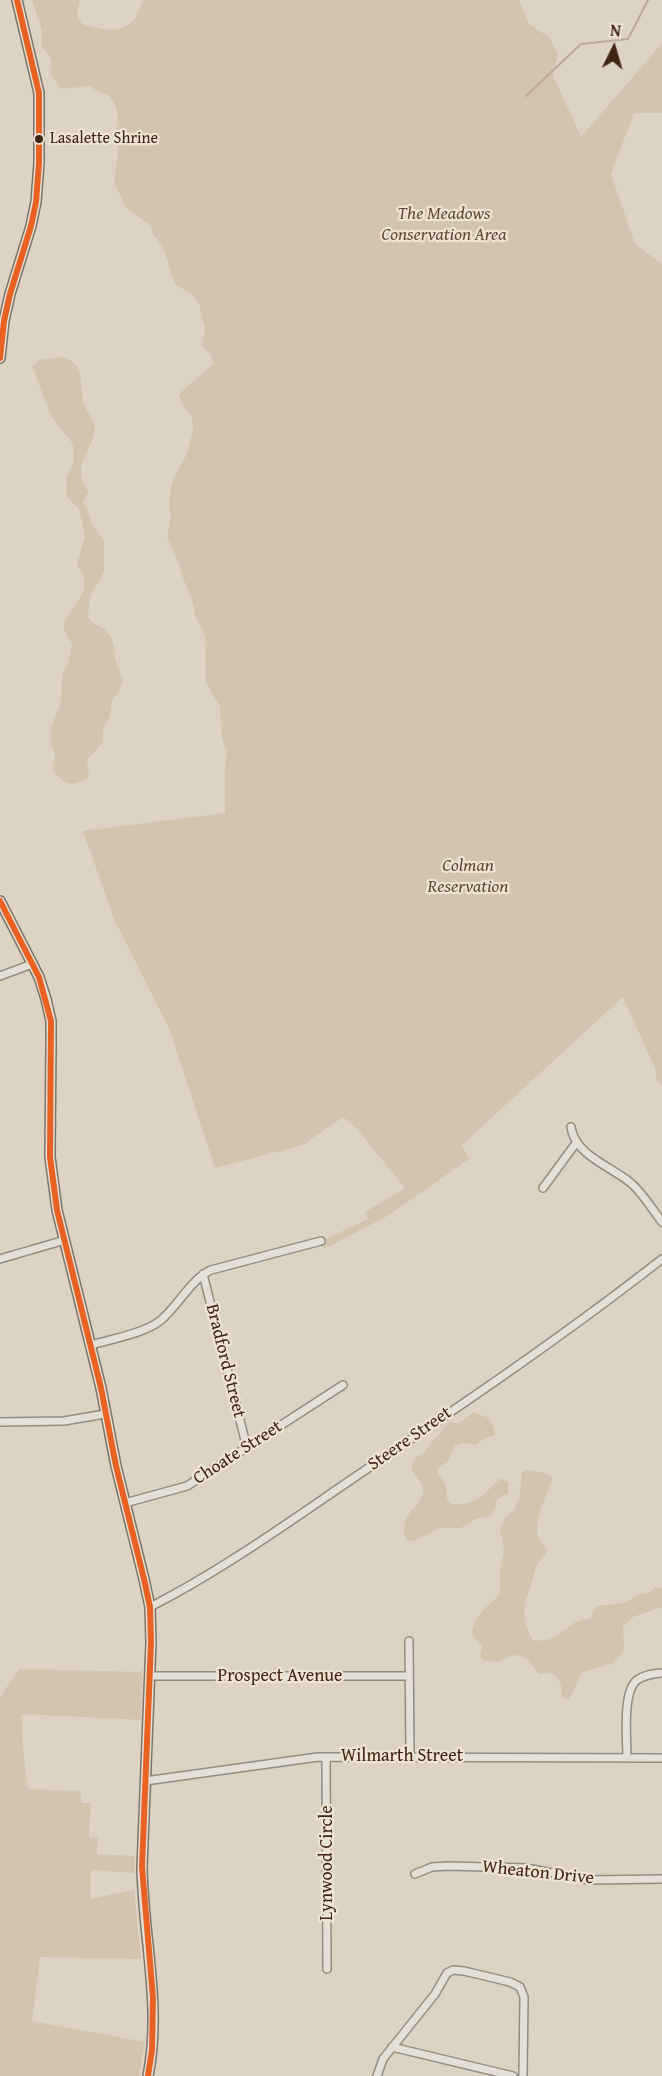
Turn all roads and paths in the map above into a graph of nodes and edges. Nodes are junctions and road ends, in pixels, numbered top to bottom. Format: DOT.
graph roads {
  1 [pos="17,0"];
  2 [pos="0,358"];
  3 [pos="0,901"];
  4 [pos="32,964"];
  5 [pos="0,976"];
  6 [pos="571,1127"];
  7 [pos="576,1143"];
  8 [pos="543,1188"];
  9 [pos="662,1222"];
  10 [pos="65,1240"];
  11 [pos="321,1241"];
  12 [pos="0,1259"];
  13 [pos="662,1259"];
  14 [pos="203,1274"];
  15 [pos="91,1345"];
  16 [pos="344,1385"];
  17 [pos="105,1414"];
  18 [pos="0,1422"];
  19 [pos="247,1448"];
  20 [pos="125,1503"];
  21 [pos="150,1607"];
  22 [pos="409,1641"];
  23 [pos="660,1673"];
  24 [pos="150,1676"];
  25 [pos="410,1676"];
  26 [pos="326,1756"];
  27 [pos="410,1756"];
  28 [pos="627,1758"];
  29 [pos="662,1758"];
  30 [pos="145,1781"];
  31 [pos="415,1874"];
  32 [pos="662,1879"];
  33 [pos="327,1969"];
  34 [pos="392,2047"];
  35 [pos="148,2076"];
  36 [pos="377,2076"];
  37 [pos="513,2076"];
  38 [pos="523,2076"];
  1 -- 2 [label="main road"];
  3 -- 4 [label="main road"];
  4 -- 5 [label="street"];
  4 -- 10 [label="main road"];
  6 -- 7 [label="street"];
  7 -- 8 [label="street"];
  7 -- 9 [label="street"];
  10 -- 12 [label="street"];
  10 -- 15 [label="main road"];
  11 -- 14 [label="street"];
  13 -- 21 [label="street, Steere Street"];
  14 -- 15 [label="street"];
  14 -- 19 [label="street, Bradford Street"];
  15 -- 17 [label="main road"];
  16 -- 19 [label="street, Choate Street"];
  17 -- 18 [label="street"];
  17 -- 20 [label="main road"];
  19 -- 20 [label="street, Choate Street"];
  20 -- 21 [label="main road"];
  21 -- 24 [label="main road"];
  22 -- 25 [label="street"];
  23 -- 28 [label="street"];
  24 -- 25 [label="street, Prospect Avenue"];
  24 -- 30 [label="main road"];
  25 -- 27 [label="street"];
  26 -- 27 [label="street, Wilmarth Street"];
  26 -- 30 [label="street, Wilmarth Street"];
  26 -- 33 [label="street, Lynwood Circle"];
  27 -- 28 [label="street, Wilmarth Street"];
  28 -- 29 [label="street, Wilmarth Street"];
  30 -- 35 [label="main road"];
  31 -- 32 [label="street, Wheaton Drive"];
  34 -- 36 [label="street"];
  34 -- 37 [label="street"];
  34 -- 38 [label="street"];
}
